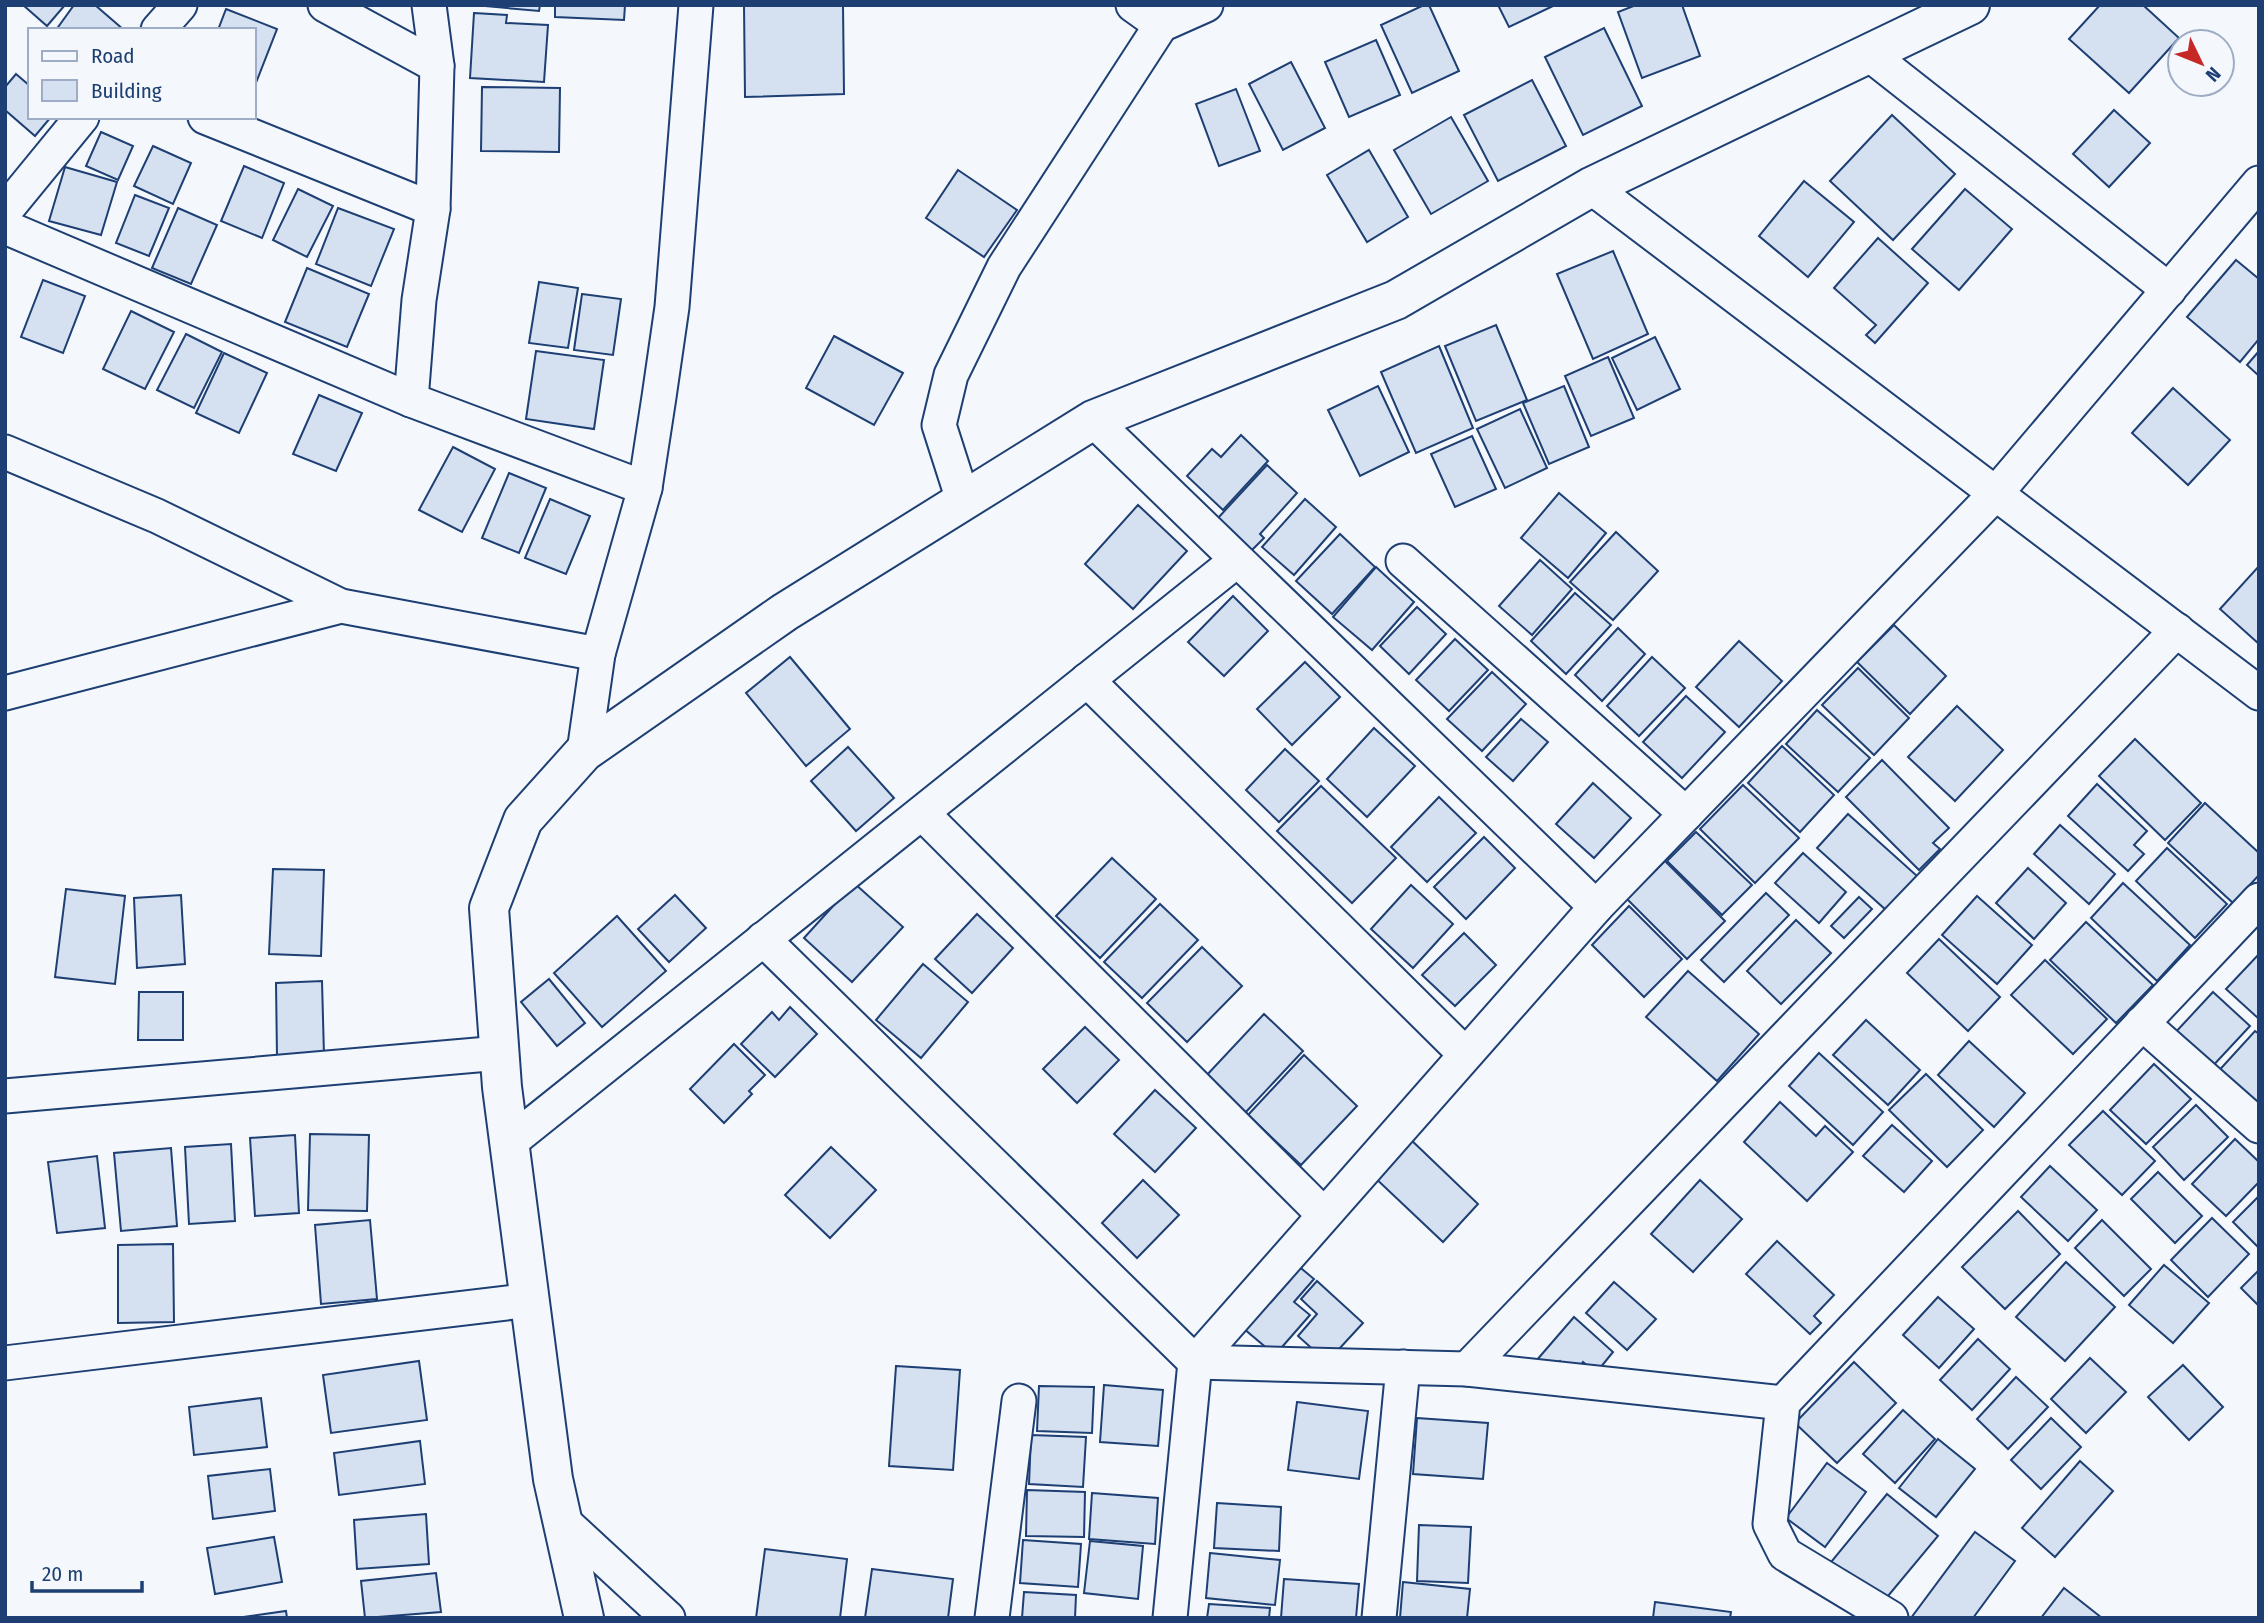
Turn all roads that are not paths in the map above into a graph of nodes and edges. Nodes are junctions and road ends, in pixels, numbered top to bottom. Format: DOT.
graph roads {
  1 [pos="180,5"];
  2 [pos="325,5"];
  3 [pos="429,5"];
  4 [pos="696,5"];
  5 [pos="1133,5"];
  6 [pos="1206,5"];
  7 [pos="1970,5"];
  8 [pos="1161,25"];
  9 [pos="160,28"];
  10 [pos="1869,54"];
  11 [pos="437,66"];
  12 [pos="80,119"];
  13 [pos="210,119"];
  14 [pos="2259,183"];
  15 [pos="1591,187"];
  16 [pos="433,209"];
  17 [pos="5,211"];
  18 [pos="5,227"];
  19 [pos="2169,290"];
  20 [pos="411,400"];
  21 [pos="1093,420"];
  22 [pos="5,452"];
  23 [pos="645,488"];
  24 [pos="1997,492"];
  25 [pos="963,500"];
  26 [pos="1236,561"];
  27 [pos="1403,561"];
  28 [pos="341,606"];
  29 [pos="2178,630"];
  30 [pos="598,654"];
  31 [pos="1087,680"];
  32 [pos="5,693"];
  33 [pos="2259,693"];
  34 [pos="584,752"];
  35 [pos="922,813"];
  36 [pos="1686,814"];
  37 [pos="2259,900"];
  38 [pos="1596,907"];
  39 [pos="763,939"];
  40 [pos="2143,1023"];
  41 [pos="500,1053"];
  42 [pos="1465,1054"];
  43 [pos="5,1096"];
  44 [pos="2259,1126"];
  45 [pos="509,1143"];
  46 [pos="1323,1214"];
  47 [pos="531,1300"];
  48 [pos="1195,1362"];
  49 [pos="5,1363"];
  50 [pos="1403,1367"];
  51 [pos="1467,1369"];
  52 [pos="1019,1401"];
  53 [pos="1783,1403"];
  54 [pos="562,1520"];
  55 [pos="583,1618"];
  56 [pos="668,1618"];
  57 [pos="992,1618"];
  58 [pos="1170,1618"];
  59 [pos="1379,1618"];
  60 [pos="1891,1618"];
  1 -- 9 [label="street"];
  2 -- 11 [label="street"];
  3 -- 11 [label="street"];
  4 -- 23 [label="street"];
  5 -- 8 [label="street"];
  6 -- 8 [label="street"];
  7 -- 10 [label="street"];
  8 -- 25 [label="street"];
  10 -- 15 [label="street"];
  10 -- 19 [label="street"];
  11 -- 16 [label="street"];
  12 -- 17 [label="street"];
  13 -- 16 [label="street"];
  14 -- 19 [label="street"];
  15 -- 21 [label="street"];
  15 -- 24 [label="street"];
  16 -- 20 [label="street"];
  18 -- 20 [label="street"];
  19 -- 24 [label="street"];
  20 -- 23 [label="street"];
  21 -- 25 [label="street"];
  21 -- 26 [label="street"];
  22 -- 28 [label="street"];
  23 -- 30 [label="street"];
  24 -- 29 [label="street"];
  24 -- 36 [label="street"];
  25 -- 34 [label="street"];
  26 -- 31 [label="street"];
  26 -- 38 [label="street"];
  27 -- 36 [label="street"];
  28 -- 30 [label="street"];
  28 -- 32 [label="street"];
  29 -- 33 [label="street"];
  29 -- 51 [label="street"];
  30 -- 34 [label="street"];
  31 -- 35 [label="street"];
  31 -- 42 [label="street"];
  34 -- 41 [label="street"];
  35 -- 39 [label="street"];
  35 -- 46 [label="street"];
  36 -- 38 [label="street"];
  37 -- 40 [label="street"];
  38 -- 42 [label="street"];
  39 -- 45 [label="street"];
  39 -- 48 [label="street"];
  40 -- 44 [label="street"];
  40 -- 53 [label="street"];
  41 -- 43 [label="street"];
  41 -- 45 [label="street"];
  42 -- 46 [label="street"];
  45 -- 47 [label="street"];
  46 -- 48 [label="street"];
  47 -- 49 [label="street"];
  47 -- 54 [label="street"];
  48 -- 50 [label="street"];
  48 -- 58 [label="street"];
  50 -- 51 [label="street"];
  50 -- 59 [label="street"];
  51 -- 53 [label="street"];
  52 -- 57 [label="street"];
  53 -- 60 [label="street"];
  54 -- 55 [label="street"];
  54 -- 56 [label="street"];
}
